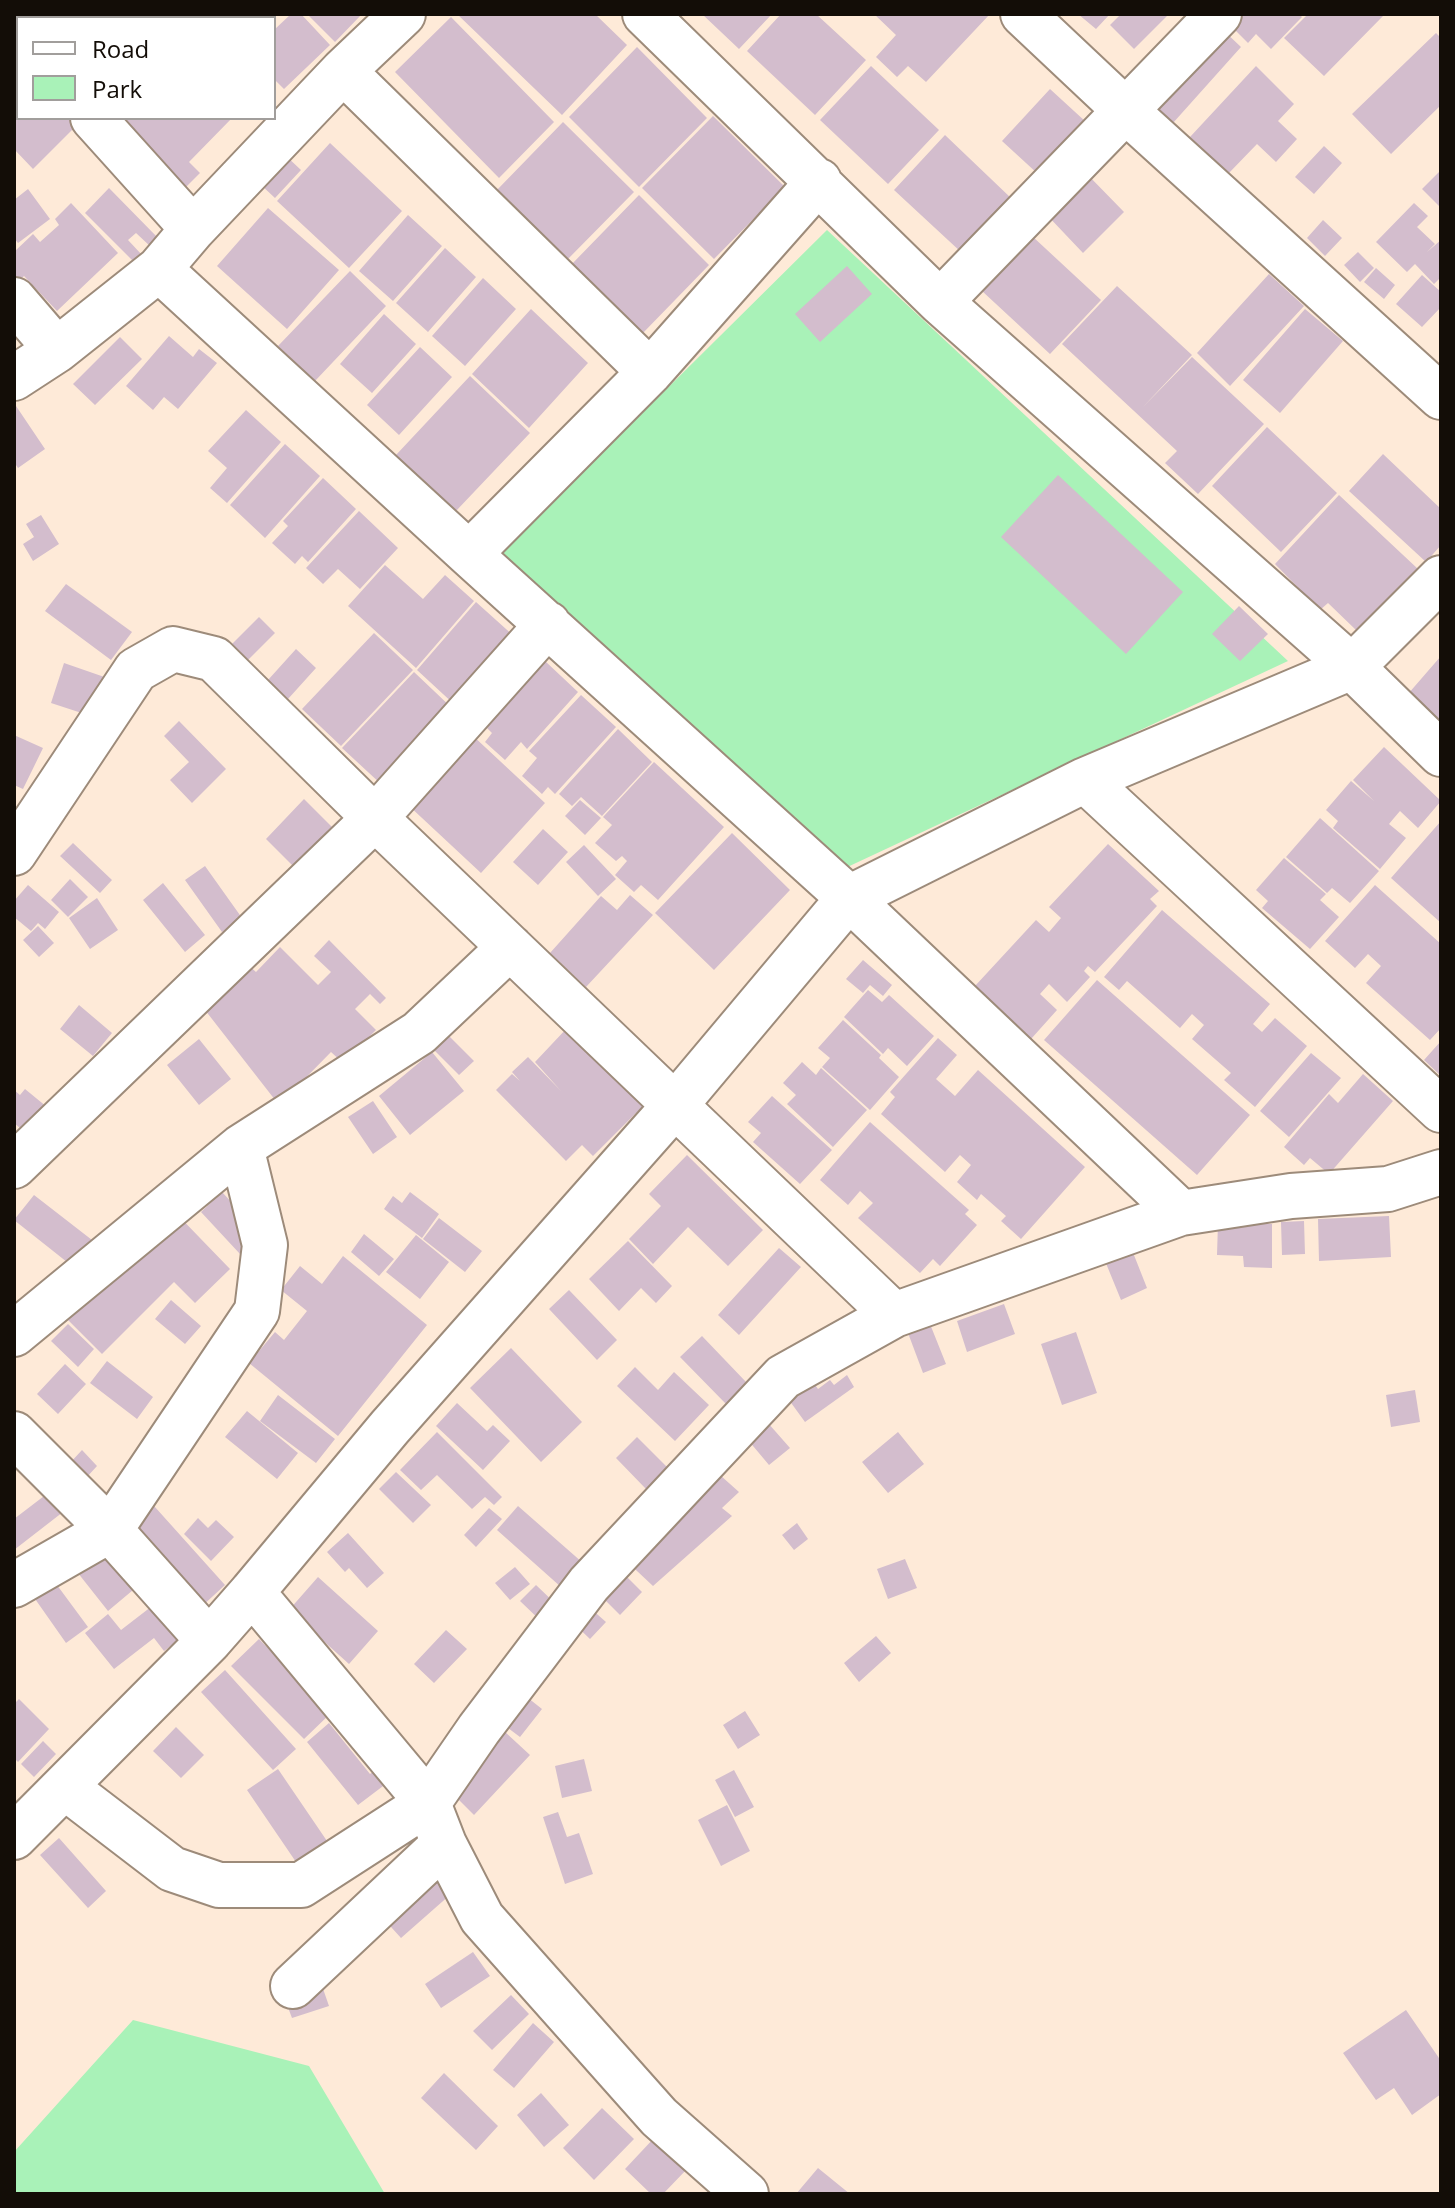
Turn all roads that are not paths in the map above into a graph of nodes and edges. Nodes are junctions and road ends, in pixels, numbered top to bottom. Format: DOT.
graph roads {
  1 [pos="403,14"];
  2 [pos="645,14"];
  3 [pos="1023,14"];
  4 [pos="1219,14"];
  5 [pos="343,71"];
  6 [pos="1125,110"];
  7 [pos="95,120"];
  8 [pos="819,181"];
  9 [pos="193,229"];
  10 [pos="159,269"];
  11 [pos="14,300"];
  12 [pos="940,302"];
  13 [pos="57,350"];
  14 [pos="650,372"];
  15 [pos="14,378"];
  16 [pos="1441,397"];
  17 [pos="469,554"];
  18 [pos="1441,578"];
  19 [pos="548,624"];
  20 [pos="1352,667"];
  21 [pos="1441,754"];
  22 [pos="1085,780"];
  23 [pos="375,818"];
  24 [pos="14,853"];
  25 [pos="849,898"];
  26 [pos="510,947"];
  27 [pos="676,1104"];
  28 [pos="1441,1110"];
  29 [pos="241,1147"];
  30 [pos="14,1166"];
  31 [pos="1441,1172"];
  32 [pos="1181,1213"];
  33 [pos="894,1315"];
  34 [pos="14,1334"];
  35 [pos="14,1434"];
  36 [pos="110,1530"];
  37 [pos="14,1585"];
  38 [pos="252,1592"];
  39 [pos="209,1641"];
  40 [pos="65,1787"];
  41 [pos="428,1803"];
  42 [pos="14,1837"];
  43 [pos="444,1844"];
  44 [pos="293,1986"];
  45 [pos="746,2194"];
  1 -- 5 [label="street"];
  2 -- 8 [label="street"];
  3 -- 6 [label="street"];
  4 -- 6 [label="street"];
  5 -- 9 [label="street"];
  5 -- 14 [label="street"];
  6 -- 12 [label="street"];
  6 -- 16 [label="street"];
  7 -- 9 [label="street"];
  8 -- 12 [label="street"];
  8 -- 14 [label="street"];
  9 -- 10 [label="street"];
  10 -- 13 [label="street"];
  10 -- 17 [label="street"];
  11 -- 13 [label="street"];
  12 -- 20 [label="street"];
  13 -- 15 [label="street"];
  14 -- 17 [label="street"];
  17 -- 19 [label="street"];
  18 -- 20 [label="street"];
  19 -- 23 [label="street"];
  19 -- 25 [label="street"];
  20 -- 21 [label="street"];
  20 -- 22 [label="street"];
  22 -- 25 [label="street"];
  22 -- 28 [label="street"];
  23 -- 24 [label="street"];
  23 -- 26 [label="street"];
  23 -- 30 [label="street"];
  25 -- 27 [label="street"];
  25 -- 32 [label="street"];
  26 -- 27 [label="street"];
  26 -- 29 [label="street"];
  27 -- 33 [label="street"];
  27 -- 38 [label="street"];
  29 -- 34 [label="street"];
  29 -- 36 [label="street"];
  31 -- 32 [label="street"];
  32 -- 33 [label="street"];
  33 -- 41 [label="street"];
  35 -- 36 [label="street"];
  36 -- 37 [label="street"];
  36 -- 39 [label="street"];
  38 -- 39 [label="street"];
  38 -- 41 [label="street"];
  39 -- 40 [label="street"];
  40 -- 41 [label="street"];
  40 -- 42 [label="street"];
  41 -- 43 [label="street"];
  43 -- 44 [label="street"];
  43 -- 45 [label="street"];
}
